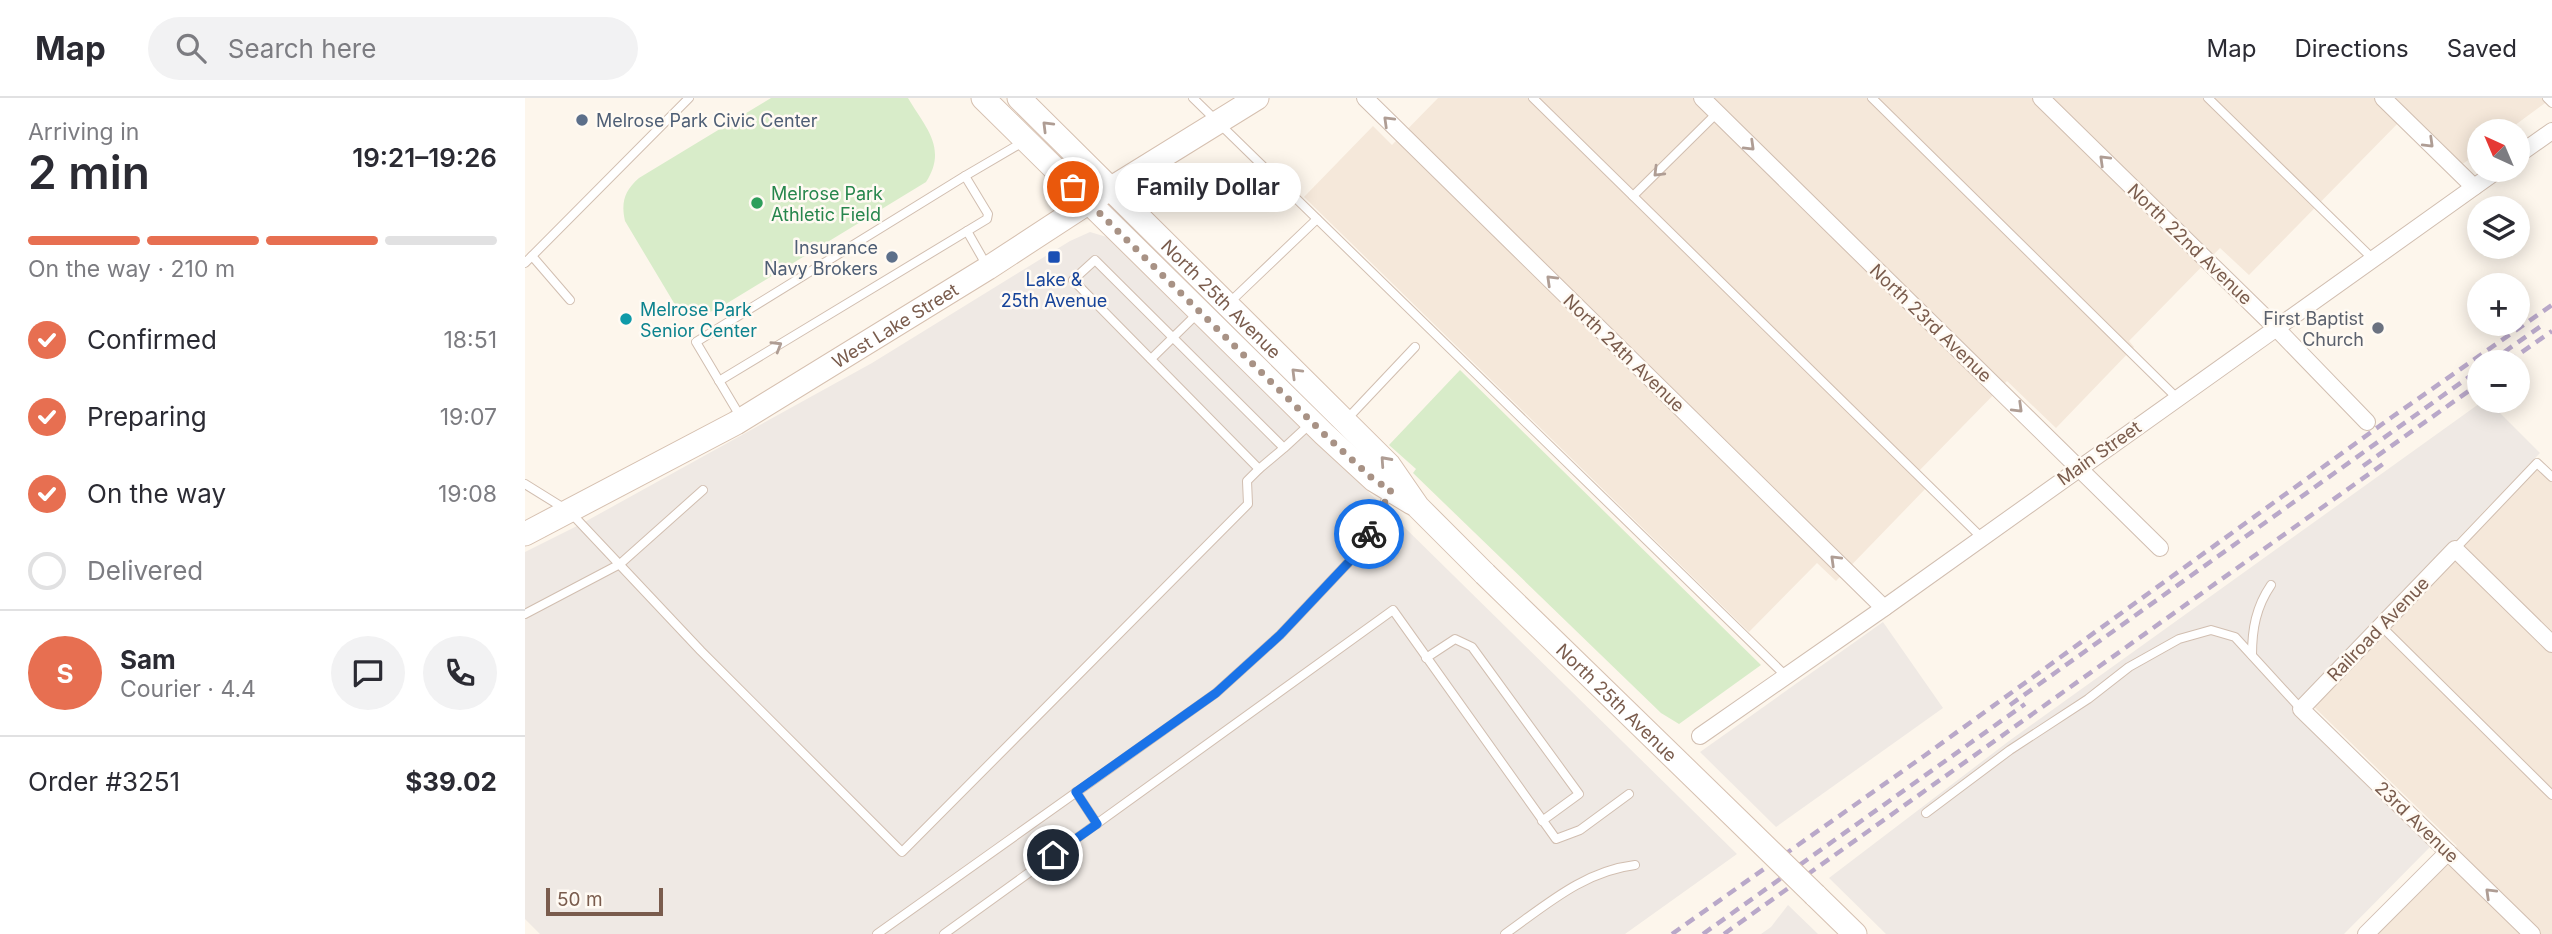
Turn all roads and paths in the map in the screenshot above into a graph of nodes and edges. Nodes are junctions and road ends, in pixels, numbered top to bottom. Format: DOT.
graph roads {
  1 [pos="689,98"];
  2 [pos="983,98"];
  3 [pos="1019,98"];
  4 [pos="1193,98"];
  5 [pos="1257,98"];
  6 [pos="1364,98"];
  7 [pos="1533,98"];
  8 [pos="1702,98"];
  9 [pos="1872,98"];
  10 [pos="2041,98"];
  11 [pos="2208,98"];
  12 [pos="2383,98"];
  13 [pos="2547,98"];
  14 [pos="2552,103"];
  15 [pos="1717,113"];
  16 [pos="1218,122"];
  17 [pos="2552,131"];
  18 [pos="1025,140"];
  19 [pos="2531,146"];
  20 [pos="965,176"];
  21 [pos="2481,182"];
  22 [pos="2474,187"];
  23 [pos="1111,189"];
  24 [pos="1633,196"];
  25 [pos="1089,202"];
  26 [pos="1317,219"];
  27 [pos="967,231"];
  28 [pos="532,256"];
  29 [pos="2373,259"];
  30 [pos="525,263"];
  31 [pos="988,268"];
  32 [pos="570,300"];
  33 [pos="1227,305"];
  34 [pos="1200,311"];
  35 [pos="2276,328"];
  36 [pos="1173,338"];
  37 [pos="1415,347"];
  38 [pos="1151,359"];
  39 [pos="719,382"];
  40 [pos="2177,398"];
  41 [pos="742,419"];
  42 [pos="1345,421"];
  43 [pos="1312,422"];
  44 [pos="2367,422"];
  45 [pos="1284,448"];
  46 [pos="2079,467"];
  47 [pos="1259,469"];
  48 [pos="2552,477"];
  49 [pos="525,484"];
  50 [pos="703,490"];
  51 [pos="1391,490"];
  52 [pos="1418,507"];
  53 [pos="570,512"];
  54 [pos="525,534"];
  55 [pos="1982,537"];
  56 [pos="2160,548"];
  57 [pos="2455,549"];
  58 [pos="620,564"];
  59 [pos="2271,585"];
  60 [pos="1884,608"];
  61 [pos="525,614"];
  62 [pos="2381,626"];
  63 [pos="2552,644"];
  64 [pos="2252,655"];
  65 [pos="1426,658"];
  66 [pos="1787,677"];
  67 [pos="2301,709"];
  68 [pos="1700,736"];
  69 [pos="1076,792"];
  70 [pos="1629,794"];
  71 [pos="2552,795"];
  72 [pos="1926,813"];
  73 [pos="1542,821"];
  74 [pos="1097,824"];
  75 [pos="2448,852"];
  76 [pos="1635,865"];
  77 [pos="877,934"];
  78 [pos="944,934"];
  79 [pos="1505,934"];
  80 [pos="1855,934"];
  81 [pos="2366,934"];
  82 [pos="2532,934"];
  1 -- 28 [label="lane"];
  2 -- 18 [label="main road, North 25th Avenue"];
  23 -- 3 [label="main road, North 25th Avenue, one-way"];
  4 -- 16 [label="lane"];
  5 -- 16 [label="main road, West Lake Street"];
  60 -- 6 [label="street, North 24th Avenue, one-way"];
  7 -- 24 [label="lane"];
  8 -- 15 [label="street, North 23rd Avenue"];
  9 -- 40 [label="lane"];
  35 -- 10 [label="street, North 22nd Avenue, one-way"];
  11 -- 29 [label="lane"];
  12 -- 22 [label="street, one-way"];
  13 -- 14 [label="lane"];
  15 -- 24 [label="lane, one-way"];
  15 -- 46 [label="street, North 23rd Avenue, one-way"];
  16 -- 23 [label="main road, West Lake Street"];
  16 -- 26 [label="lane"];
  17 -- 19 [label="street"];
  18 -- 20 [label="lane"];
  18 -- 25 [label="main road, North 25th Avenue"];
  20 -- 27 [label="lane"];
  20 -- 39 [label="lane"];
  21 -- 22 [label="street, Main Street"];
  22 -- 29 [label="street, Main Street"];
  23 -- 25 [label="main road, West Lake Street"];
  23 -- 33 [label="main road, North 25th Avenue"];
  24 -- 55 [label="lane"];
  25 -- 31 [label="main road, West Lake Street"];
  25 -- 34 [label="main road, North 25th Avenue"];
  26 -- 33 [label="lane"];
  26 -- 66 [label="lane"];
  27 -- 31 [label="lane"];
  39 -- 27 [label="lane, one-way"];
  28 -- 30 [label="lane"];
  28 -- 32 [label="lane"];
  29 -- 35 [label="street, Main Street"];
  31 -- 41 [label="main road, West Lake Street"];
  42 -- 33 [label="main road, North 25th Avenue, one-way"];
  34 -- 36 [label="lane"];
  34 -- 43 [label="main road, North 25th Avenue"];
  35 -- 40 [label="street, Main Street"];
  35 -- 44 [label="street, North 22nd Avenue"];
  36 -- 38 [label="lane"];
  36 -- 38 [label="lane"];
  36 -- 45 [label="lane"];
  37 -- 42 [label="lane"];
  38 -- 47 [label="lane"];
  39 -- 41 [label="lane"];
  40 -- 46 [label="street, Main Street"];
  41 -- 53 [label="main road, West Lake Street"];
  52 -- 42 [label="main road, North 25th Avenue, one-way"];
  43 -- 45 [label="lane"];
  43 -- 51 [label="main road, North 25th Avenue"];
  45 -- 47 [label="lane"];
  46 -- 55 [label="street, Main Street"];
  46 -- 56 [label="street, North 23rd Avenue"];
  47 -- 58 [label="lane"];
  48 -- 57 [label="lane"];
  49 -- 53 [label="lane"];
  50 -- 58 [label="lane"];
  51 -- 52 [label="main road, North 25th Avenue"];
  51 -- 69 [label="lane"];
  52 -- 80 [label="main road, North 25th Avenue, bridge"];
  53 -- 54 [label="main road, West Lake Street"];
  53 -- 58 [label="lane"];
  55 -- 60 [label="street, Main Street"];
  57 -- 62 [label="street, Railroad Avenue"];
  57 -- 63 [label="street"];
  58 -- 61 [label="lane"];
  59 -- 64 [label="lane"];
  60 -- 66 [label="street, Main Street"];
  62 -- 67 [label="street, Railroad Avenue"];
  62 -- 71 [label="lane"];
  64 -- 67 [label="lane"];
  64 -- 72 [label="lane"];
  65 -- 73 [label="lane"];
  65 -- 73 [label="lane"];
  65 -- 74 [label="lane"];
  66 -- 68 [label="street, Main Street"];
  67 -- 75 [label="street, 23rd Avenue"];
  69 -- 74 [label="lane"];
  69 -- 77 [label="lane"];
  70 -- 73 [label="lane"];
  74 -- 78 [label="lane"];
  75 -- 81 [label="street"];
  82 -- 75 [label="street, 23rd Avenue, one-way"];
  76 -- 79 [label="lane"];
}
